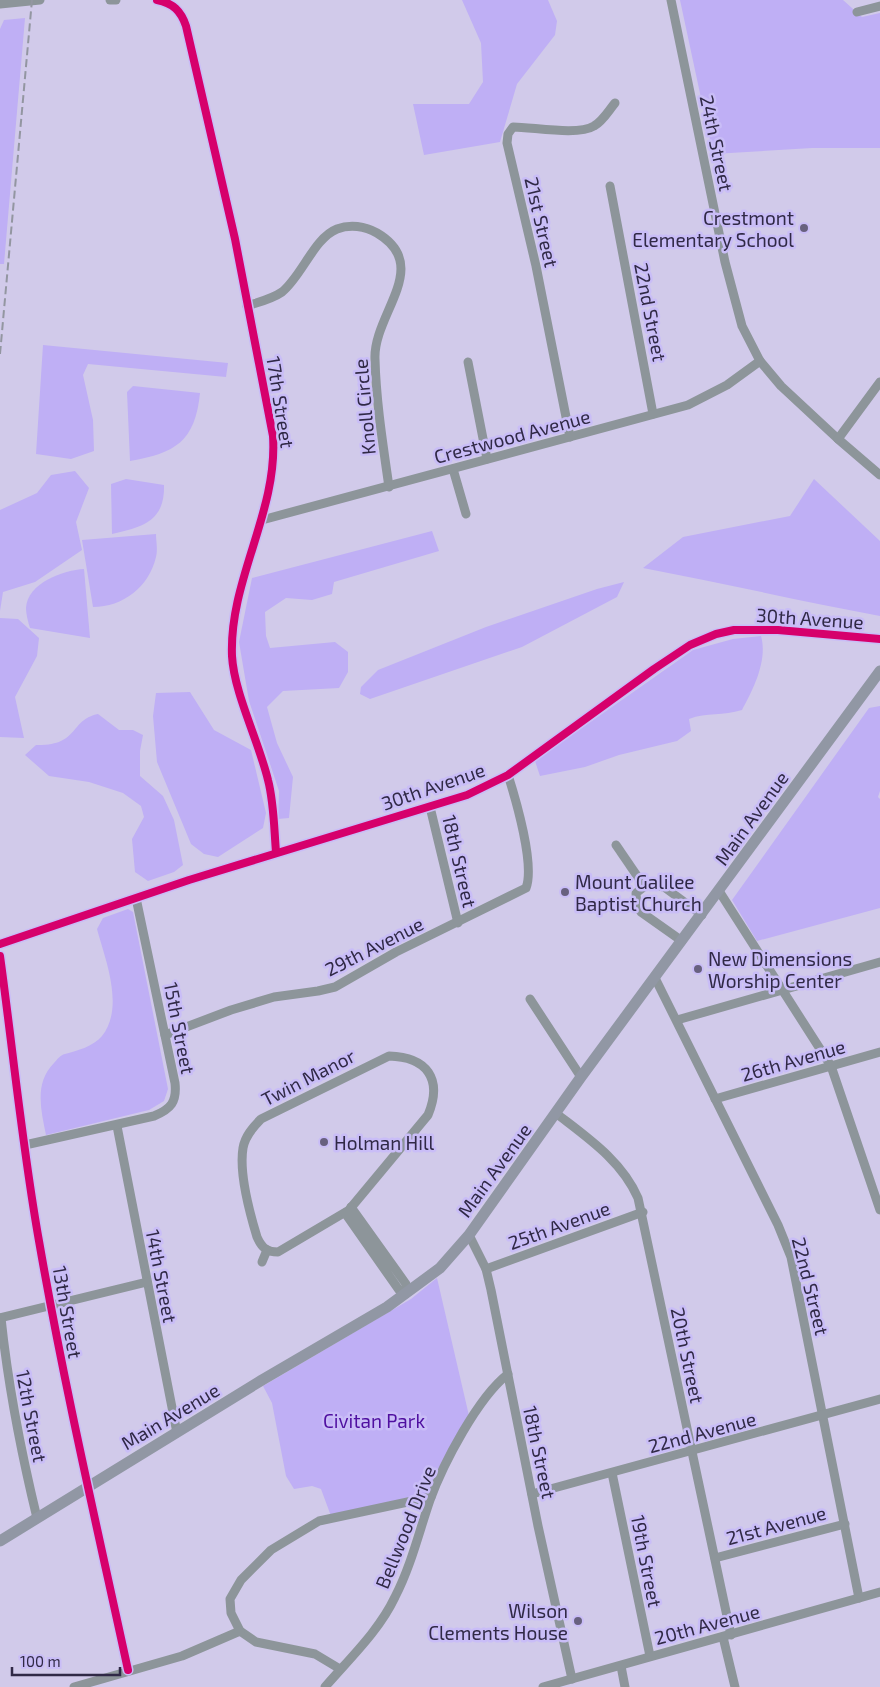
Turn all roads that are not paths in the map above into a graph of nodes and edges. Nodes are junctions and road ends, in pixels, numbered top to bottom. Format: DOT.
graph roads {
  1 [pos="40,0"];
  2 [pos="110,0"];
  3 [pos="116,0"];
  4 [pos="157,0"];
  5 [pos="671,0"];
  6 [pos="0,4"];
  7 [pos="880,6"];
  8 [pos="857,12"];
  9 [pos="615,103"];
  10 [pos="610,186"];
  11 [pos="248,306"];
  12 [pos="760,361"];
  13 [pos="468,362"];
  14 [pos="880,382"];
  15 [pos="653,414"];
  16 [pos="570,437"];
  17 [pos="838,439"];
  18 [pos="487,459"];
  19 [pos="453,469"];
  20 [pos="880,474"];
  21 [pos="388,487"];
  22 [pos="466,514"];
  23 [pos="262,520"];
  24 [pos="880,639"];
  25 [pos="880,671"];
  26 [pos="508,775"];
  27 [pos="430,807"];
  28 [pos="616,845"];
  29 [pos="276,852"];
  30 [pos="644,886"];
  31 [pos="719,891"];
  32 [pos="136,898"];
  33 [pos="702,915"];
  34 [pos="458,923"];
  35 [pos="682,941"];
  36 [pos="0,944"];
  37 [pos="0,956"];
  38 [pos="880,962"];
  39 [pos="656,978"];
  40 [pos="781,990"];
  41 [pos="530,999"];
  42 [pos="676,1020"];
  43 [pos="165,1035"];
  44 [pos="880,1052"];
  45 [pos="830,1066"];
  46 [pos="581,1077"];
  47 [pos="715,1099"];
  48 [pos="557,1114"];
  49 [pos="117,1126"];
  50 [pos="25,1144"];
  51 [pos="348,1210"];
  52 [pos="880,1210"];
  53 [pos="643,1212"];
  54 [pos="469,1235"];
  55 [pos="267,1250"];
  56 [pos="262,1262"];
  57 [pos="486,1269"];
  58 [pos="147,1282"];
  59 [pos="406,1294"];
  60 [pos="50,1306"];
  61 [pos="0,1318"];
  62 [pos="508,1374"];
  63 [pos="880,1399"];
  64 [pos="823,1416"];
  65 [pos="177,1432"];
  66 [pos="691,1451"];
  67 [pos="612,1473"];
  68 [pos="87,1488"];
  69 [pos="532,1494"];
  70 [pos="431,1497"];
  71 [pos="37,1518"];
  72 [pos="845,1524"];
  73 [pos="0,1541"];
  74 [pos="716,1558"];
  75 [pos="880,1592"];
  76 [pos="859,1598"];
  77 [pos="240,1631"];
  78 [pos="727,1636"];
  79 [pos="650,1656"];
  80 [pos="621,1666"];
  81 [pos="340,1669"];
  82 [pos="128,1670"];
  83 [pos="572,1679"];
  84 [pos="74,1687"];
  85 [pos="324,1687"];
  86 [pos="543,1687"];
  87 [pos="625,1687"];
  88 [pos="734,1687"];
  1 -- 6 [label="street"];
  2 -- 3 [label="street"];
  4 -- 11 [label="street, 17th Street"];
  5 -- 12 [label="street, 24th Street"];
  7 -- 8 [label="street"];
  9 -- 16 [label="street, 21st Street"];
  10 -- 15 [label="street, 22nd Street"];
  11 -- 21 [label="street, Knoll Circle"];
  11 -- 23 [label="street, 17th Street"];
  12 -- 15 [label="street, Crestwood Avenue"];
  12 -- 17 [label="street, 24th Street"];
  13 -- 18 [label="street"];
  14 -- 17 [label="street"];
  15 -- 16 [label="street, Crestwood Avenue"];
  16 -- 18 [label="street, Crestwood Avenue"];
  17 -- 20 [label="street, 24th Street"];
  18 -- 19 [label="street, Crestwood Avenue"];
  19 -- 21 [label="street, Crestwood Avenue"];
  19 -- 22 [label="street"];
  21 -- 23 [label="street, Crestwood Avenue"];
  23 -- 29 [label="street, 17th Street"];
  24 -- 26 [label="street, 30th Avenue"];
  25 -- 31 [label="main road, Main Avenue"];
  26 -- 27 [label="street, 30th Avenue"];
  26 -- 34 [label="street, 29th Avenue"];
  27 -- 29 [label="street, 30th Avenue"];
  27 -- 34 [label="street, 18th Street"];
  28 -- 30 [label="street"];
  29 -- 32 [label="street, 30th Avenue"];
  30 -- 33 [label="street"];
  30 -- 35 [label="street"];
  31 -- 33 [label="main road, Main Avenue"];
  31 -- 40 [label="street"];
  32 -- 36 [label="street, 30th Avenue"];
  32 -- 43 [label="street, 15th Street"];
  33 -- 35 [label="main road, Main Avenue"];
  34 -- 43 [label="street, 29th Avenue"];
  35 -- 39 [label="main road, Main Avenue"];
  37 -- 50 [label="street, 13th Street"];
  38 -- 40 [label="street"];
  39 -- 42 [label="street, 22nd Street"];
  39 -- 46 [label="main road, Main Avenue"];
  40 -- 42 [label="street"];
  40 -- 45 [label="street"];
  41 -- 46 [label="street"];
  42 -- 47 [label="street, 22nd Street"];
  43 -- 49 [label="street, 15th Street"];
  44 -- 45 [label="street, 26th Avenue"];
  45 -- 47 [label="street, 26th Avenue"];
  45 -- 52 [label="street"];
  46 -- 48 [label="main road, Main Avenue"];
  47 -- 64 [label="street, 22nd Street"];
  48 -- 53 [label="street, 20th Street"];
  48 -- 54 [label="main road, Main Avenue"];
  49 -- 50 [label="street, 15th Street"];
  49 -- 58 [label="street, 14th Street"];
  50 -- 60 [label="street, 13th Street"];
  51 -- 55 [label="street, Twin Manor"];
  51 -- 55 [label="street, Twin Manor"];
  51 -- 59 [label="street"];
  53 -- 57 [label="street, 25th Avenue"];
  53 -- 66 [label="street, 20th Street"];
  54 -- 57 [label="street, 18th Street"];
  54 -- 59 [label="main road, Main Avenue"];
  55 -- 56 [label="street"];
  57 -- 62 [label="street, 18th Street"];
  58 -- 60 [label="street"];
  58 -- 65 [label="street, 14th Street"];
  59 -- 65 [label="main road, Main Avenue"];
  60 -- 61 [label="street"];
  60 -- 68 [label="street, 13th Street"];
  61 -- 71 [label="street, 12th Street"];
  62 -- 69 [label="street, 18th Street"];
  62 -- 70 [label="street, Bellwood Drive"];
  63 -- 64 [label="street, 22nd Avenue"];
  64 -- 66 [label="street, 22nd Avenue"];
  64 -- 72 [label="street, 22nd Street"];
  65 -- 68 [label="main road, Main Avenue"];
  66 -- 67 [label="street, 22nd Avenue"];
  66 -- 74 [label="street, 20th Street"];
  67 -- 69 [label="street, 22nd Avenue"];
  67 -- 79 [label="street, 19th Street"];
  68 -- 71 [label="main road, Main Avenue"];
  68 -- 82 [label="street, 13th Street"];
  69 -- 83 [label="street, 18th Street"];
  70 -- 77 [label="street"];
  70 -- 81 [label="street, Bellwood Drive"];
  71 -- 73 [label="main road, Main Avenue"];
  72 -- 74 [label="street, 21st Avenue"];
  72 -- 76 [label="street, 22nd Street"];
  74 -- 78 [label="street, 20th Street"];
  75 -- 76 [label="street, 20th Avenue"];
  76 -- 78 [label="street, 20th Avenue"];
  77 -- 81 [label="street"];
  77 -- 82 [label="street"];
  78 -- 79 [label="street, 20th Avenue"];
  78 -- 88 [label="street, 20th Street"];
  79 -- 80 [label="street, 20th Avenue"];
  80 -- 83 [label="street, 20th Avenue"];
  80 -- 87 [label="street"];
  81 -- 85 [label="street, Bellwood Drive"];
  82 -- 84 [label="street"];
  83 -- 86 [label="street, 20th Avenue"];
}
